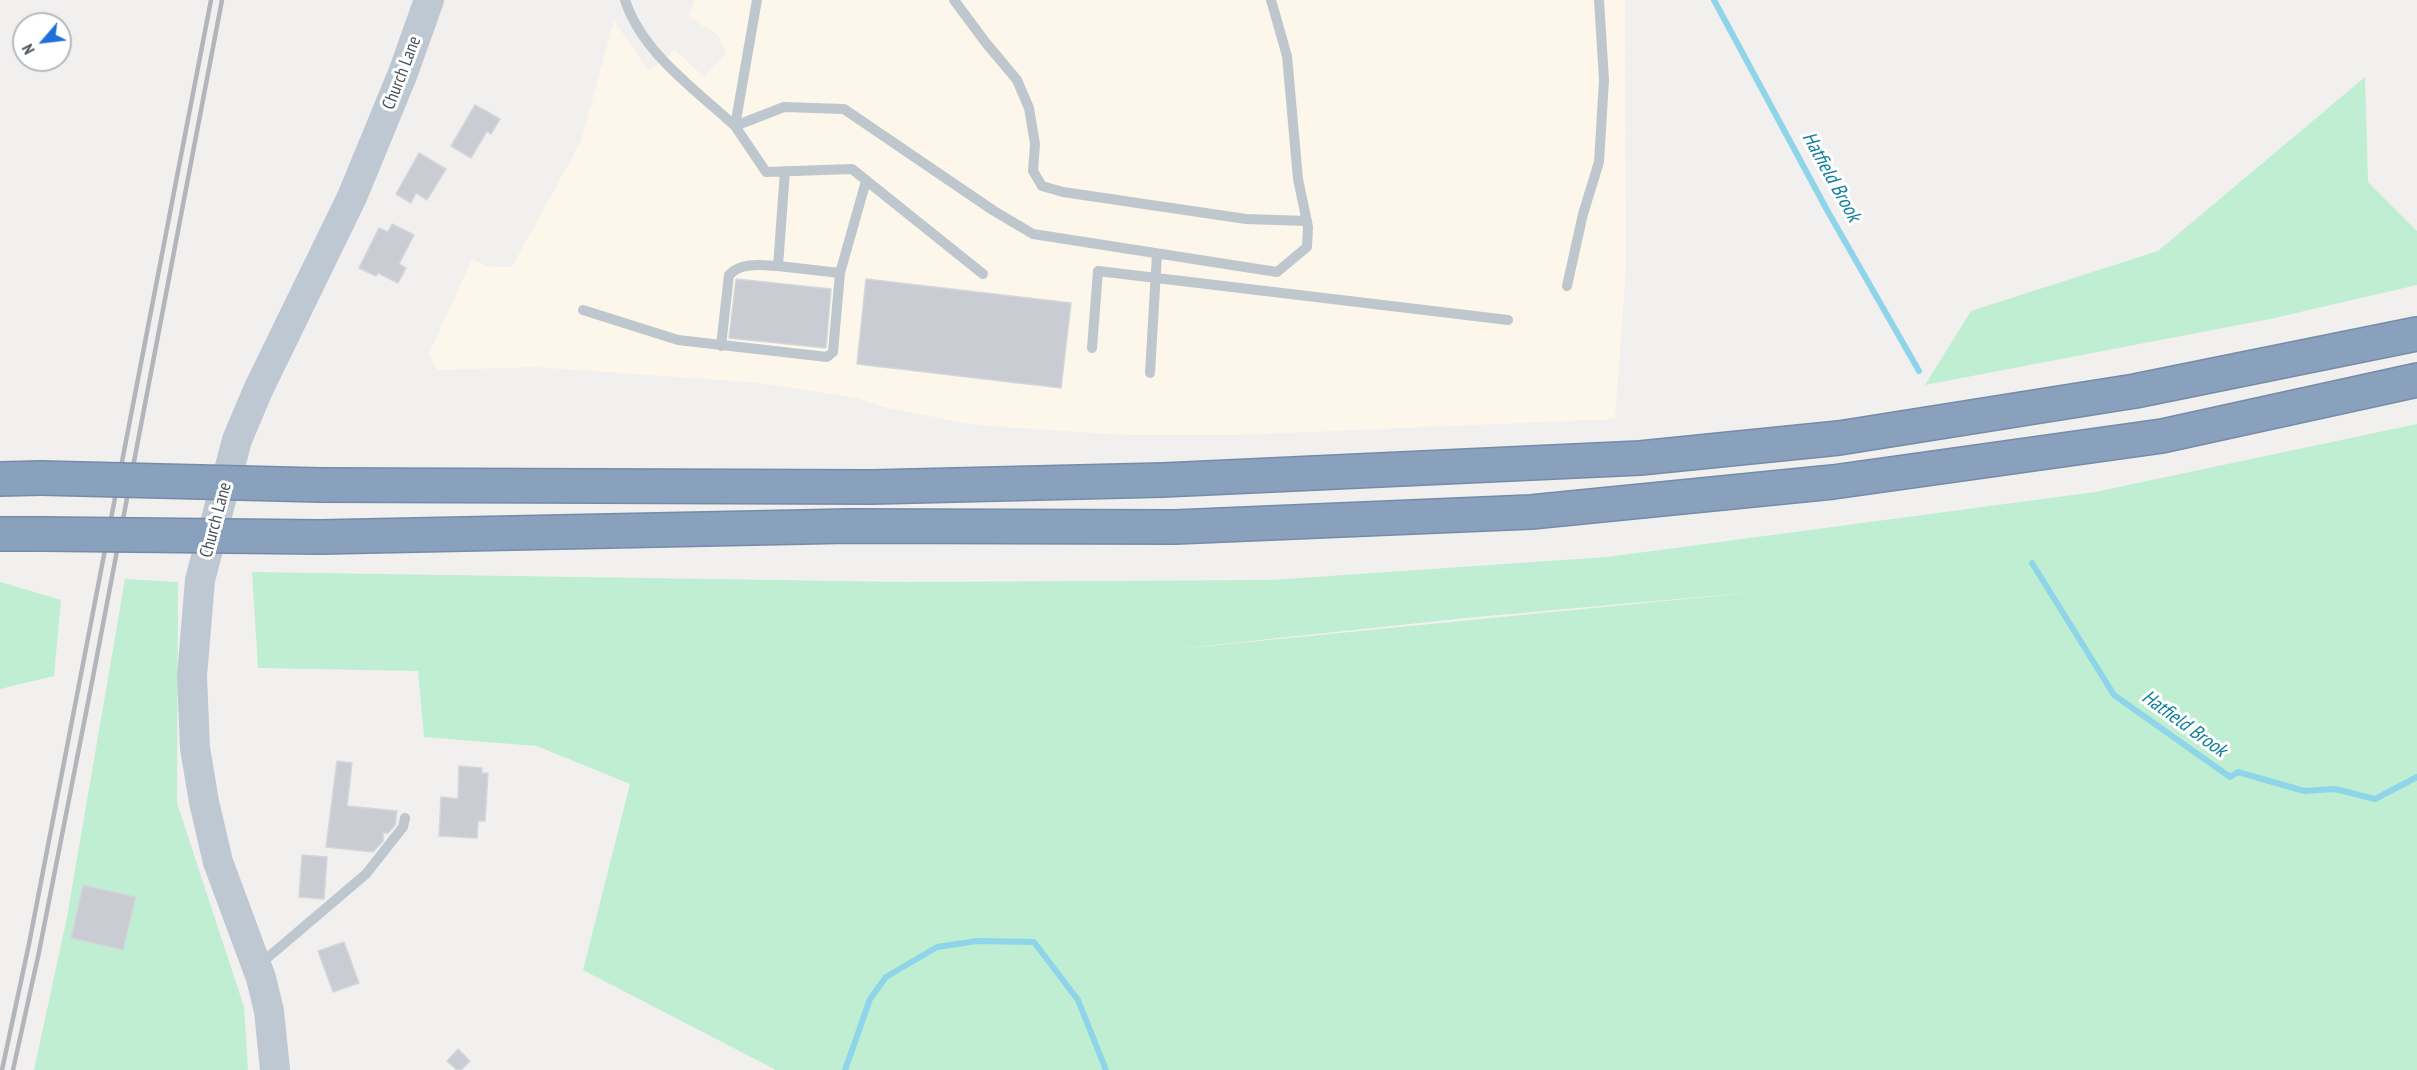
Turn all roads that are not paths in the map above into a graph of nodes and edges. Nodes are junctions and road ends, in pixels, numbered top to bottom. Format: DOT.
graph roads {
  1 [pos="429,0"];
  2 [pos="625,0"];
  3 [pos="757,0"];
  4 [pos="954,0"];
  5 [pos="1271,0"];
  6 [pos="1599,0"];
  7 [pos="735,126"];
  8 [pos="785,171"];
  9 [pos="866,181"];
  10 [pos="1307,222"];
  11 [pos="1157,254"];
  12 [pos="778,266"];
  13 [pos="840,273"];
  14 [pos="983,274"];
  15 [pos="1156,278"];
  16 [pos="1567,286"];
  17 [pos="583,310"];
  18 [pos="1508,320"];
  19 [pos="2417,334"];
  20 [pos="721,346"];
  21 [pos="1092,348"];
  22 [pos="1150,373"];
  23 [pos="2417,380"];
  24 [pos="0,479"];
  25 [pos="0,534"];
  26 [pos="405,818"];
  27 [pos="257,967"];
  28 [pos="275,1070"];
  1 -- 27 [label="street, Church Lane"];
  2 -- 7 [label="lane"];
  3 -- 7 [label="lane"];
  4 -- 10 [label="lane"];
  5 -- 10 [label="lane"];
  6 -- 16 [label="lane"];
  7 -- 8 [label="lane"];
  7 -- 11 [label="lane"];
  8 -- 9 [label="lane"];
  8 -- 12 [label="lane"];
  9 -- 13 [label="lane"];
  9 -- 14 [label="lane"];
  10 -- 11 [label="lane"];
  11 -- 15 [label="lane"];
  12 -- 13 [label="lane"];
  12 -- 20 [label="lane"];
  13 -- 20 [label="lane"];
  15 -- 18 [label="lane"];
  15 -- 21 [label="lane"];
  15 -- 22 [label="lane"];
  17 -- 20 [label="lane"];
  19 -- 24 [label="highway, bridge"];
  23 -- 25 [label="highway, bridge"];
  26 -- 27 [label="lane"];
  27 -- 28 [label="street, Church Lane"];
}
